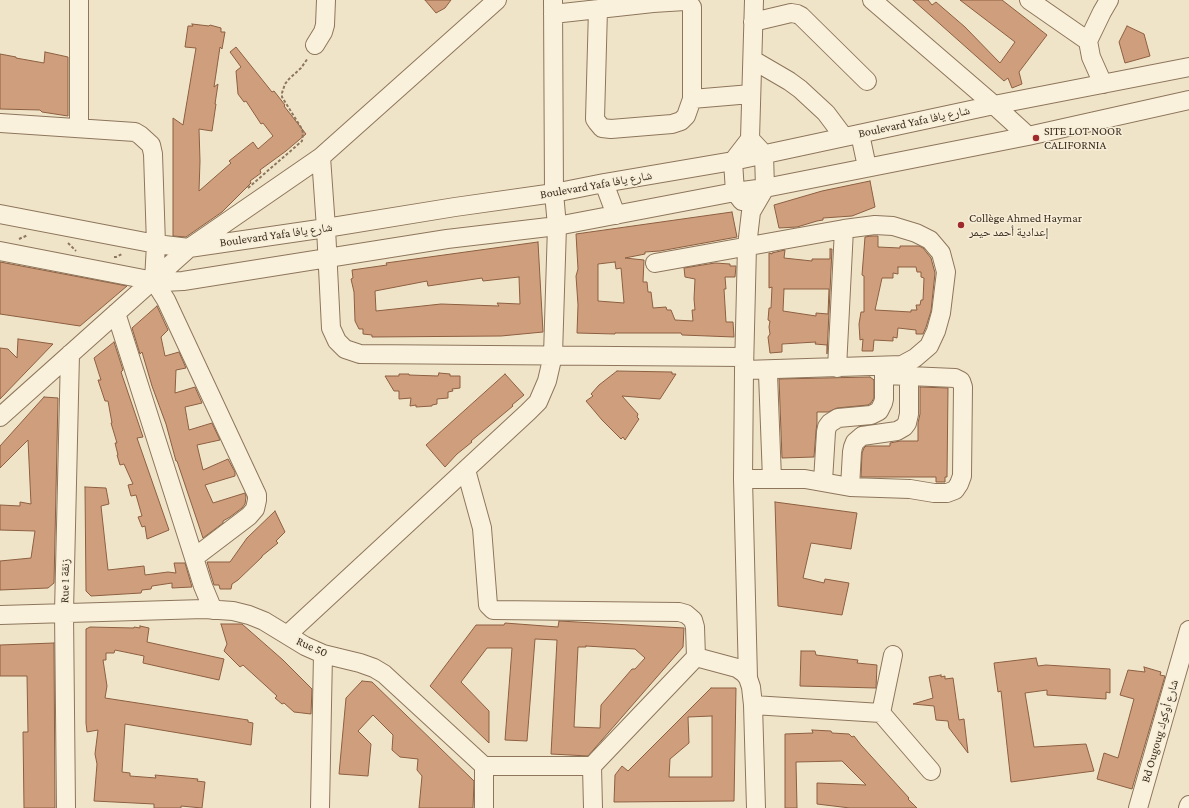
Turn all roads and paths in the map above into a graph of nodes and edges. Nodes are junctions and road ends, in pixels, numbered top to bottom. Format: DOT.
graph roads {
  1 [pos="79,0"];
  2 [pos="326,0"];
  3 [pos="497,0"];
  4 [pos="754,0"];
  5 [pos="872,0"];
  6 [pos="1028,0"];
  7 [pos="1109,0"];
  8 [pos="653,2"];
  9 [pos="553,7"];
  10 [pos="598,9"];
  11 [pos="753,22"];
  12 [pos="1088,41"];
  13 [pos="315,45"];
  14 [pos="753,60"];
  15 [pos="1189,67"];
  16 [pos="867,81"];
  17 [pos="1103,84"];
  18 [pos="751,94"];
  19 [pos="692,99"];
  20 [pos="1189,100"];
  21 [pos="994,104"];
  22 [pos="0,123"];
  23 [pos="79,128"];
  24 [pos="852,135"];
  25 [pos="1028,136"];
  26 [pos="750,139"];
  27 [pos="764,154"];
  28 [pos="321,157"];
  29 [pos="733,161"];
  30 [pos="867,167"];
  31 [pos="604,183"];
  32 [pos="766,188"];
  33 [pos="735,192"];
  34 [pos="242,193"];
  35 [pos="554,193"];
  36 [pos="439,210"];
  37 [pos="751,212"];
  38 [pos="0,214"];
  39 [pos="616,214"];
  40 [pos="557,226"];
  41 [pos="326,228"];
  42 [pos="844,229"];
  43 [pos="31,236"];
  44 [pos="16,239"];
  45 [pos="447,239"];
  46 [pos="64,242"];
  47 [pos="156,244"];
  48 [pos="747,246"];
  49 [pos="189,248"];
  50 [pos="0,251"];
  51 [pos="77,252"];
  52 [pos="126,252"];
  53 [pos="108,256"];
  54 [pos="328,258"];
  55 [pos="655,262"];
  56 [pos="154,281"];
  57 [pos="112,317"];
  58 [pos="70,354"];
  59 [pos="553,355"];
  60 [pos="744,367"];
  61 [pos="838,368"];
  62 [pos="768,374"];
  63 [pos="884,375"];
  64 [pos="909,376"];
  65 [pos="0,417"];
  66 [pos="466,470"];
  67 [pos="744,479"];
  68 [pos="772,479"];
  69 [pos="823,481"];
  70 [pos="850,487"];
  71 [pos="195,557"];
  72 [pos="208,610"];
  73 [pos="64,612"];
  74 [pos="0,615"];
  75 [pos="1189,630"];
  76 [pos="287,635"];
  77 [pos="323,654"];
  78 [pos="894,655"];
  79 [pos="696,657"];
  80 [pos="748,678"];
  81 [pos="753,705"];
  82 [pos="881,713"];
  83 [pos="484,766"];
  84 [pos="592,766"];
  85 [pos="931,771"];
  86 [pos="1189,805"];
  87 [pos="66,808"];
  88 [pos="320,808"];
  89 [pos="484,808"];
  90 [pos="593,808"];
  91 [pos="756,808"];
  92 [pos="1138,808"];
  93 [pos="1188,808"];
  1 -- 23 [label="street"];
  2 -- 13 [label="street"];
  3 -- 28 [label="street"];
  4 -- 11 [label="street"];
  5 -- 21 [label="street"];
  6 -- 12 [label="street"];
  7 -- 12 [label="street"];
  8 -- 10 [label="street"];
  8 -- 19 [label="street"];
  9 -- 10 [label="street"];
  9 -- 35 [label="street"];
  10 -- 19 [label="street"];
  11 -- 14 [label="street"];
  11 -- 16 [label="street"];
  12 -- 17 [label="street"];
  13 -- 34 [label="path"];
  14 -- 18 [label="street"];
  14 -- 24 [label="street"];
  15 -- 17 [label="street, Boulevard Yafa شارع يافا"];
  17 -- 21 [label="street, Boulevard Yafa شارع يافا"];
  18 -- 19 [label="street"];
  18 -- 26 [label="street"];
  20 -- 25 [label="street"];
  21 -- 24 [label="street, Boulevard Yafa شارع يافا"];
  21 -- 25 [label="street"];
  22 -- 23 [label="street"];
  23 -- 47 [label="street"];
  24 -- 27 [label="street, Boulevard Yafa شارع يافا"];
  24 -- 30 [label="street"];
  25 -- 30 [label="street"];
  26 -- 27 [label="street"];
  26 -- 29 [label="street"];
  27 -- 29 [label="street, Boulevard Yafa شارع يافا"];
  27 -- 32 [label="street"];
  28 -- 41 [label="street"];
  28 -- 49 [label="street"];
  29 -- 31 [label="street, Boulevard Yafa شارع يافا"];
  29 -- 33 [label="street"];
  30 -- 32 [label="street"];
  31 -- 35 [label="street, Boulevard Yafa شارع يافا"];
  31 -- 39 [label="street"];
  32 -- 33 [label="street"];
  32 -- 37 [label="street"];
  33 -- 37 [label="street"];
  33 -- 39 [label="street"];
  35 -- 36 [label="street, Boulevard Yafa شارع يافا"];
  35 -- 40 [label="street"];
  36 -- 41 [label="street, Boulevard Yafa شارع يافا"];
  36 -- 45 [label="street"];
  37 -- 48 [label="street"];
  38 -- 47 [label="street, Boulevard Yafa شارع يافا"];
  39 -- 40 [label="street"];
  40 -- 45 [label="street"];
  40 -- 59 [label="street"];
  41 -- 49 [label="street, Boulevard Yafa شارع يافا"];
  41 -- 54 [label="street"];
  42 -- 48 [label="street"];
  42 -- 61 [label="street"];
  42 -- 61 [label="street"];
  43 -- 44 [label="path"];
  45 -- 54 [label="street"];
  46 -- 51 [label="path"];
  47 -- 49 [label="street, Boulevard Yafa شارع يافا"];
  47 -- 56 [label="street"];
  48 -- 55 [label="street"];
  48 -- 60 [label="street"];
  49 -- 56 [label="street"];
  50 -- 56 [label="street"];
  52 -- 53 [label="path"];
  54 -- 56 [label="street"];
  54 -- 59 [label="street"];
  56 -- 57 [label="street"];
  56 -- 71 [label="street"];
  57 -- 58 [label="street"];
  57 -- 71 [label="street"];
  57 -- 72 [label="street"];
  58 -- 65 [label="street"];
  58 -- 73 [label="street, Rue 1 زنقة"];
  59 -- 60 [label="street"];
  59 -- 66 [label="street"];
  60 -- 61 [label="street"];
  60 -- 62 [label="street"];
  60 -- 67 [label="street"];
  62 -- 63 [label="street"];
  62 -- 68 [label="street"];
  63 -- 64 [label="street"];
  63 -- 69 [label="street"];
  64 -- 70 [label="street"];
  64 -- 70 [label="street"];
  66 -- 76 [label="street"];
  66 -- 79 [label="street"];
  67 -- 68 [label="street"];
  67 -- 80 [label="street"];
  68 -- 69 [label="street"];
  69 -- 70 [label="street"];
  71 -- 72 [label="street"];
  72 -- 73 [label="street, Rue 50"];
  72 -- 76 [label="street, Rue 50"];
  73 -- 74 [label="street, Rue 50"];
  73 -- 87 [label="street, Rue 1 زنقة"];
  75 -- 92 [label="street, Bd Ougoug شارع أوكوك"];
  76 -- 77 [label="street, Rue 50"];
  77 -- 83 [label="street, Rue 50"];
  77 -- 88 [label="street"];
  78 -- 82 [label="street"];
  79 -- 80 [label="street"];
  79 -- 84 [label="street"];
  80 -- 81 [label="street"];
  81 -- 82 [label="street"];
  81 -- 91 [label="street"];
  82 -- 85 [label="street"];
  83 -- 84 [label="street"];
  83 -- 89 [label="street"];
  84 -- 90 [label="street"];
  86 -- 93 [label="street"];
}
